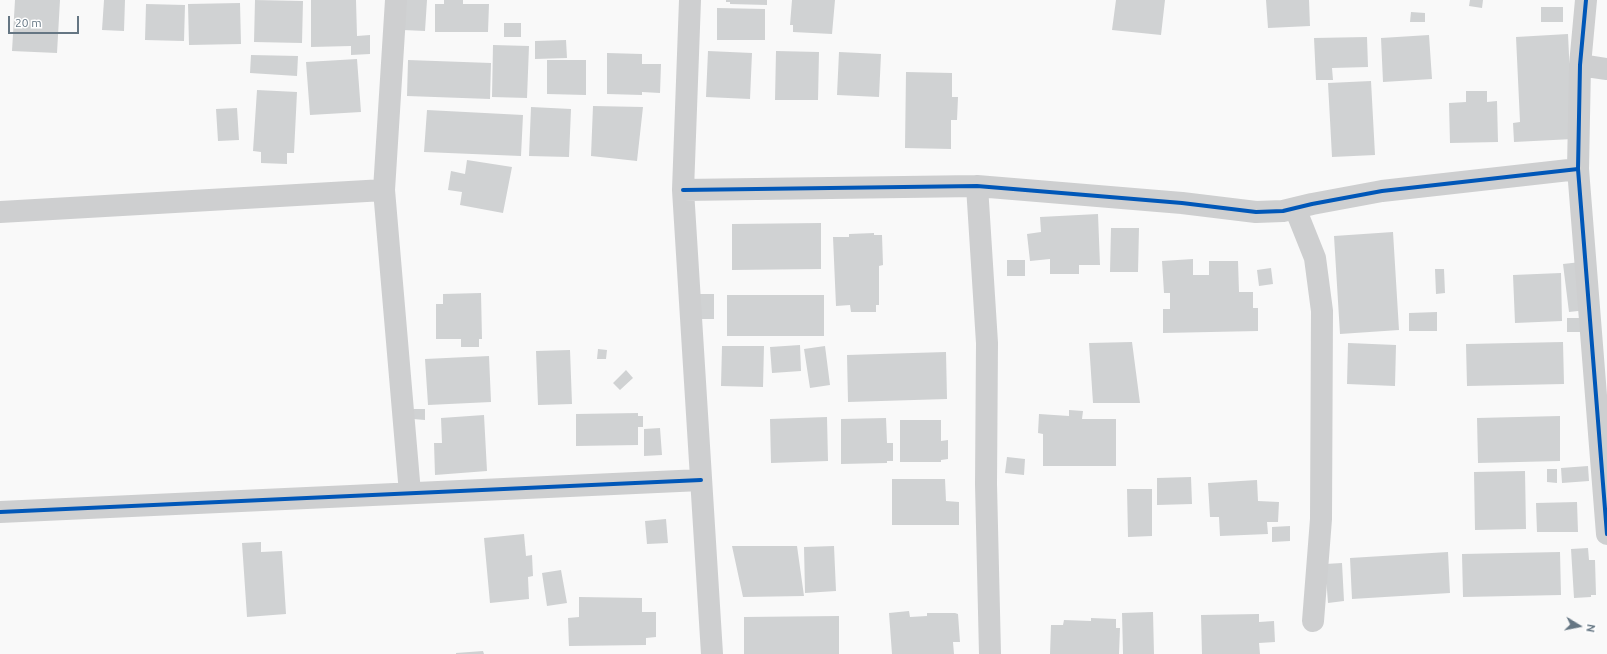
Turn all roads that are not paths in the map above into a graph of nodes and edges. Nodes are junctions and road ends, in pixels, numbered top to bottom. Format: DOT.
graph roads {
  1 [pos="396,0"];
  2 [pos="690,0"];
  3 [pos="1586,0"];
  4 [pos="1580,65"];
  5 [pos="1607,69"];
  6 [pos="1578,169"];
  7 [pos="977,186"];
  8 [pos="384,190"];
  9 [pos="683,190"];
  10 [pos="1295,208"];
  11 [pos="0,212"];
  12 [pos="701,480"];
  13 [pos="410,493"];
  14 [pos="0,512"];
  15 [pos="1607,534"];
  16 [pos="1313,621"];
  17 [pos="712,654"];
  18 [pos="990,654"];
  1 -- 8 [label="street"];
  2 -- 9 [label="street"];
  3 -- 4 [label="street"];
  4 -- 5 [label="street"];
  4 -- 6 [label="street"];
  6 -- 10 [label="street"];
  6 -- 15 [label="street"];
  7 -- 9 [label="street"];
  7 -- 10 [label="street"];
  7 -- 18 [label="street"];
  8 -- 11 [label="street"];
  8 -- 13 [label="street"];
  9 -- 12 [label="street"];
  10 -- 16 [label="street"];
  12 -- 13 [label="street"];
  12 -- 17 [label="street"];
  13 -- 14 [label="street"];
}
